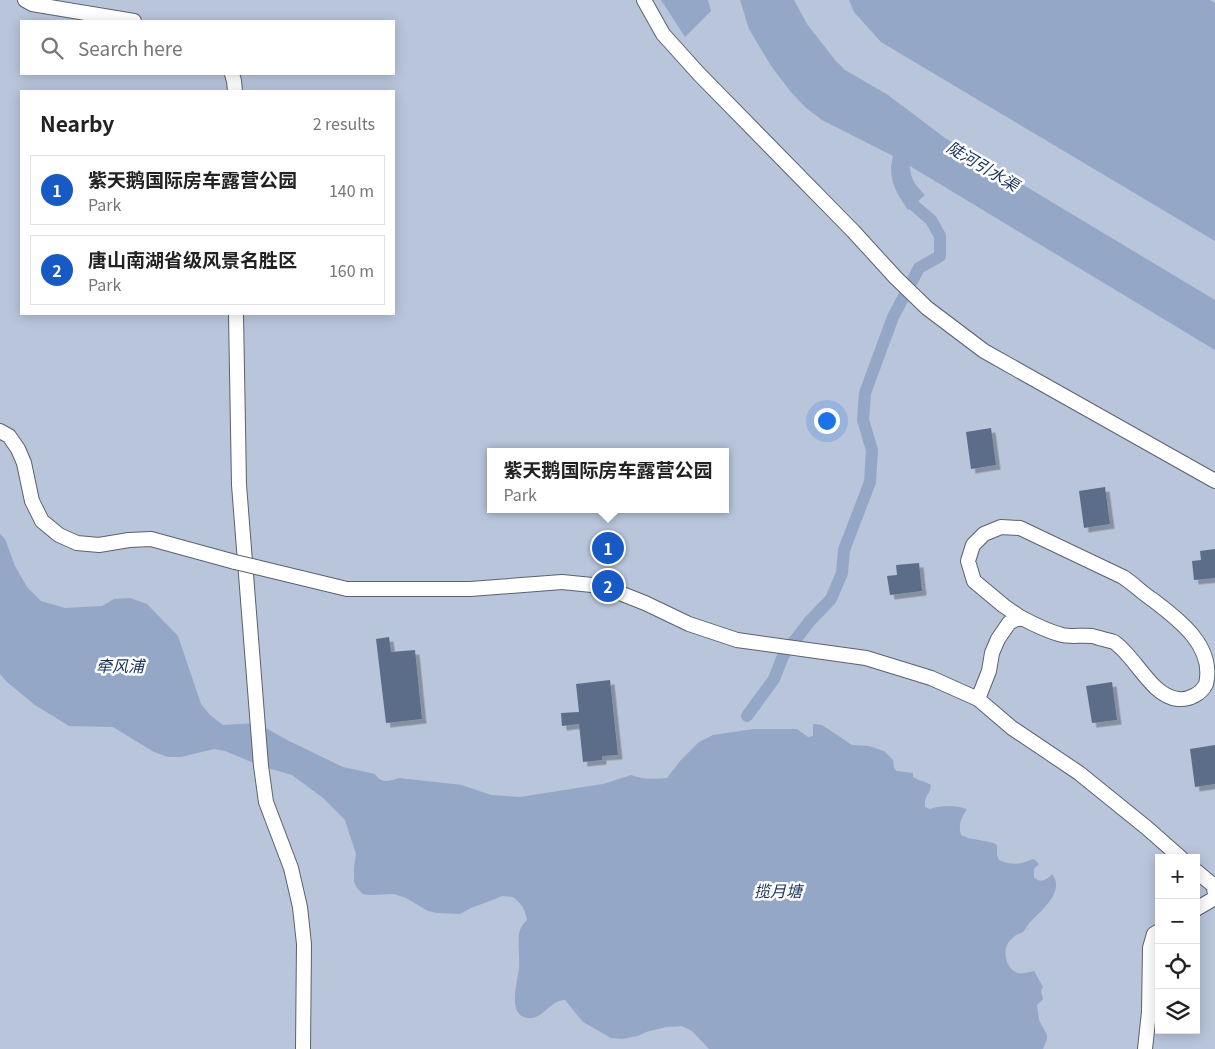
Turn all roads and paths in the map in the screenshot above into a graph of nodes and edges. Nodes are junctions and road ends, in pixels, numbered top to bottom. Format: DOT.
graph roads {
  1 [pos="25,0"];
  2 [pos="644,0"];
  3 [pos="128,20"];
  4 [pos="232,75"];
  5 [pos="235,90"];
  6 [pos="236,315"];
  7 [pos="0,431"];
  8 [pos="1215,481"];
  9 [pos="1020,617"];
  10 [pos="978,699"];
  11 [pos="1177,854"];
  12 [pos="1200,875"];
  13 [pos="1214,888"];
  14 [pos="1200,904"];
  15 [pos="1155,933"];
  16 [pos="303,1049"];
  17 [pos="1145,1049"];
  1 -- 3 [label="street"];
  2 -- 8 [label="street"];
  4 -- 5 [label="street"];
  6 -- 16 [label="street"];
  7 -- 10 [label="street, bridge"];
  9 -- 9 [label="street"];
  9 -- 10 [label="street"];
  10 -- 11 [label="street"];
  12 -- 13 [label="street"];
  13 -- 14 [label="street"];
  15 -- 17 [label="street"];
}
